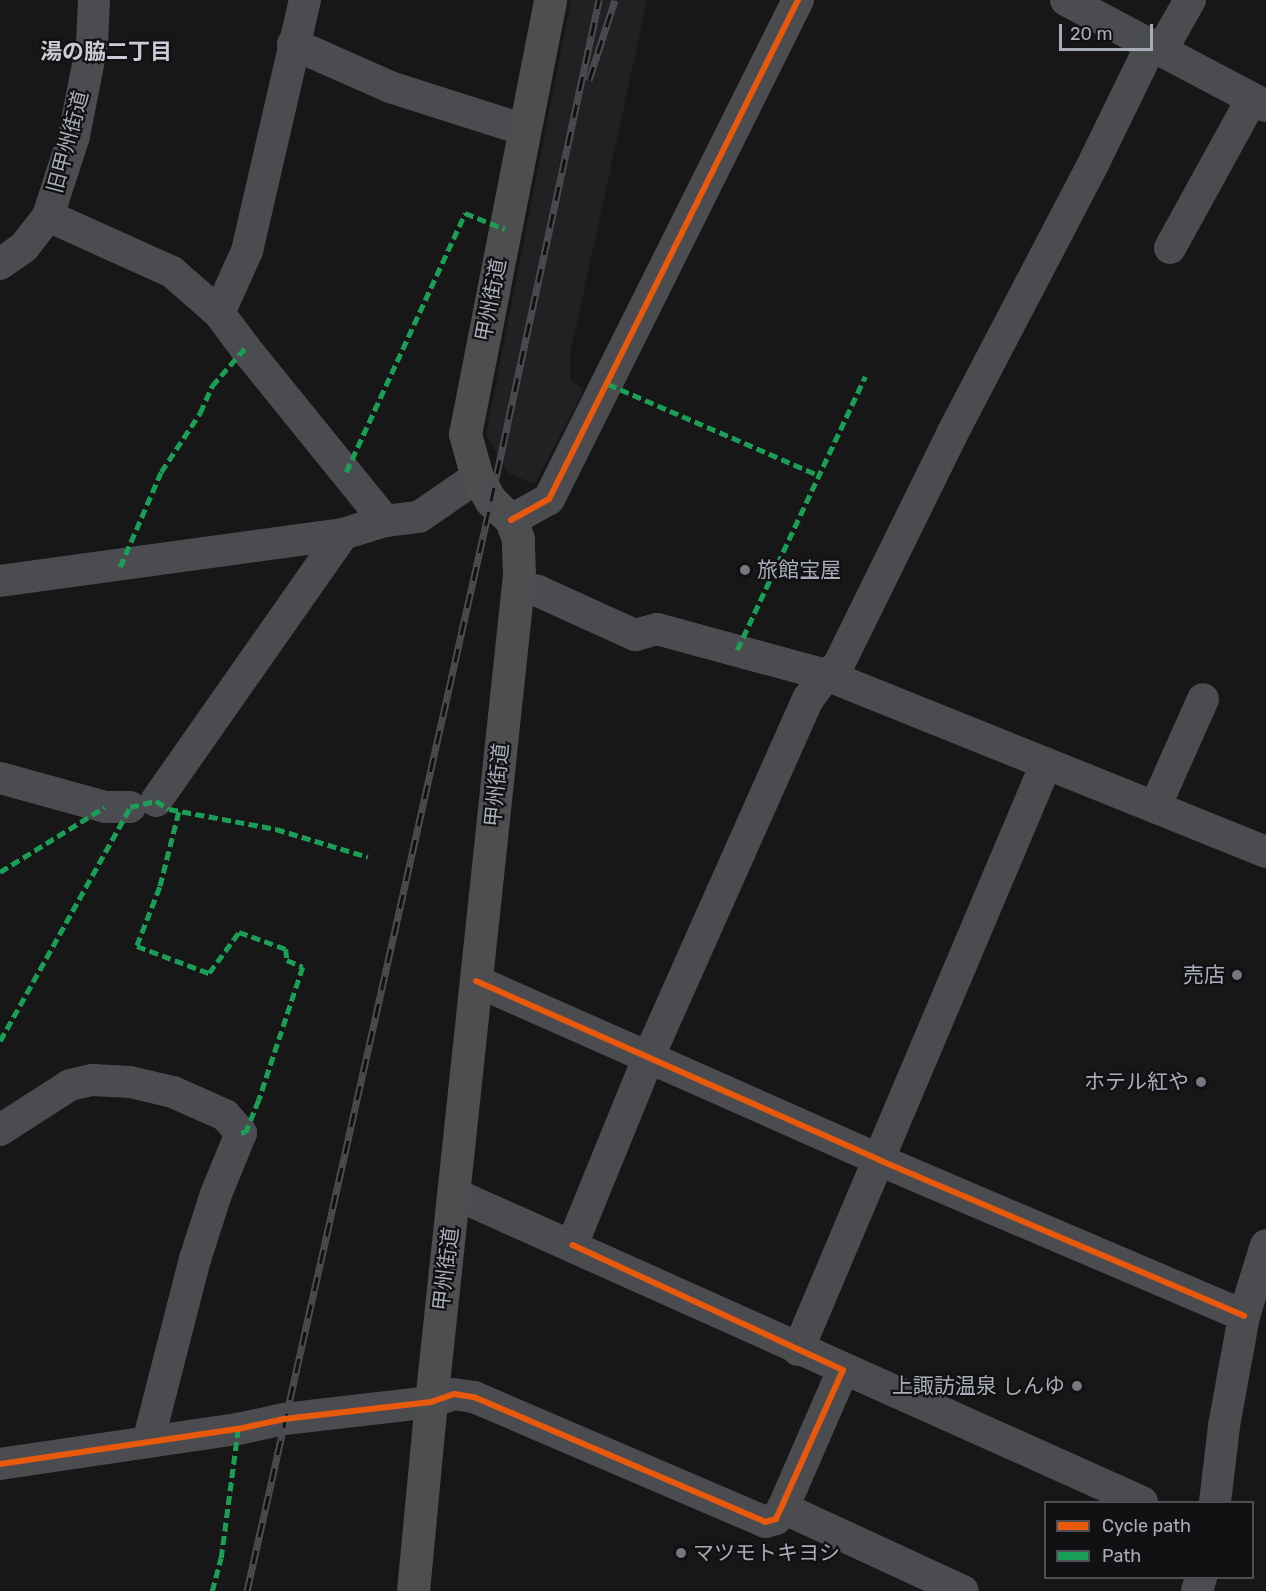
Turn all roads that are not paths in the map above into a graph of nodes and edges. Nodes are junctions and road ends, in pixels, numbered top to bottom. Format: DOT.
graph roads {
  1 [pos="94,0"];
  2 [pos="305,0"];
  3 [pos="550,0"];
  4 [pos="798,0"];
  5 [pos="1066,0"];
  6 [pos="1190,0"];
  7 [pos="293,44"];
  8 [pos="1156,48"];
  9 [pos="1259,102"];
  10 [pos="525,130"];
  11 [pos="48,216"];
  12 [pos="1170,248"];
  13 [pos="0,264"];
  14 [pos="219,313"];
  15 [pos="477,477"];
  16 [pos="385,520"];
  17 [pos="511,520"];
  18 [pos="343,534"];
  19 [pos="0,581"];
  20 [pos="518,587"];
  21 [pos="826,675"];
  22 [pos="1203,699"];
  23 [pos="1046,764"];
  24 [pos="0,778"];
  25 [pos="1155,807"];
  26 [pos="1266,852"];
  27 [pos="476,981"];
  28 [pos="649,1056"];
  29 [pos="0,1130"];
  30 [pos="879,1160"];
  31 [pos="455,1194"];
  32 [pos="572,1245"];
  33 [pos="1266,1245"];
  34 [pos="1244,1316"];
  35 [pos="798,1350"];
  36 [pos="843,1370"];
  37 [pos="431,1402"];
  38 [pos="148,1442"];
  39 [pos="0,1464"];
  40 [pos="1138,1501"];
  41 [pos="1215,1501"];
  42 [pos="783,1508"];
  43 [pos="413,1591"];
  44 [pos="963,1591"];
  1 -- 11 [label="street, 旧甲州街道"];
  2 -- 7 [label="street"];
  3 -- 10 [label="highway, 甲州街道"];
  4 -- 17 [label="street"];
  5 -- 8 [label="street"];
  6 -- 8 [label="street"];
  7 -- 10 [label="street"];
  7 -- 14 [label="street"];
  8 -- 9 [label="street"];
  8 -- 21 [label="street"];
  9 -- 12 [label="street"];
  10 -- 15 [label="highway, 甲州街道"];
  11 -- 13 [label="street, 旧甲州街道"];
  11 -- 14 [label="street"];
  14 -- 16 [label="street"];
  15 -- 16 [label="street"];
  15 -- 17 [label="highway, 甲州街道"];
  16 -- 18 [label="street"];
  17 -- 20 [label="highway, 甲州街道"];
  18 -- 19 [label="street"];
  18 -- 24 [label="street"];
  20 -- 21 [label="street"];
  20 -- 27 [label="highway, 甲州街道"];
  21 -- 23 [label="street"];
  21 -- 28 [label="street"];
  22 -- 25 [label="street"];
  23 -- 25 [label="street"];
  23 -- 30 [label="street"];
  25 -- 26 [label="street"];
  27 -- 28 [label="street"];
  27 -- 31 [label="highway, 甲州街道"];
  28 -- 30 [label="street"];
  28 -- 32 [label="street"];
  29 -- 38 [label="street"];
  30 -- 34 [label="street"];
  30 -- 35 [label="street"];
  31 -- 32 [label="street"];
  31 -- 37 [label="highway, 甲州街道"];
  32 -- 35 [label="street"];
  33 -- 34 [label="street"];
  34 -- 41 [label="street"];
  35 -- 36 [label="street"];
  36 -- 40 [label="street"];
  36 -- 42 [label="street"];
  37 -- 38 [label="street"];
  37 -- 42 [label="street"];
  37 -- 43 [label="highway, 甲州街道"];
  38 -- 39 [label="street"];
  42 -- 44 [label="street"];
}
